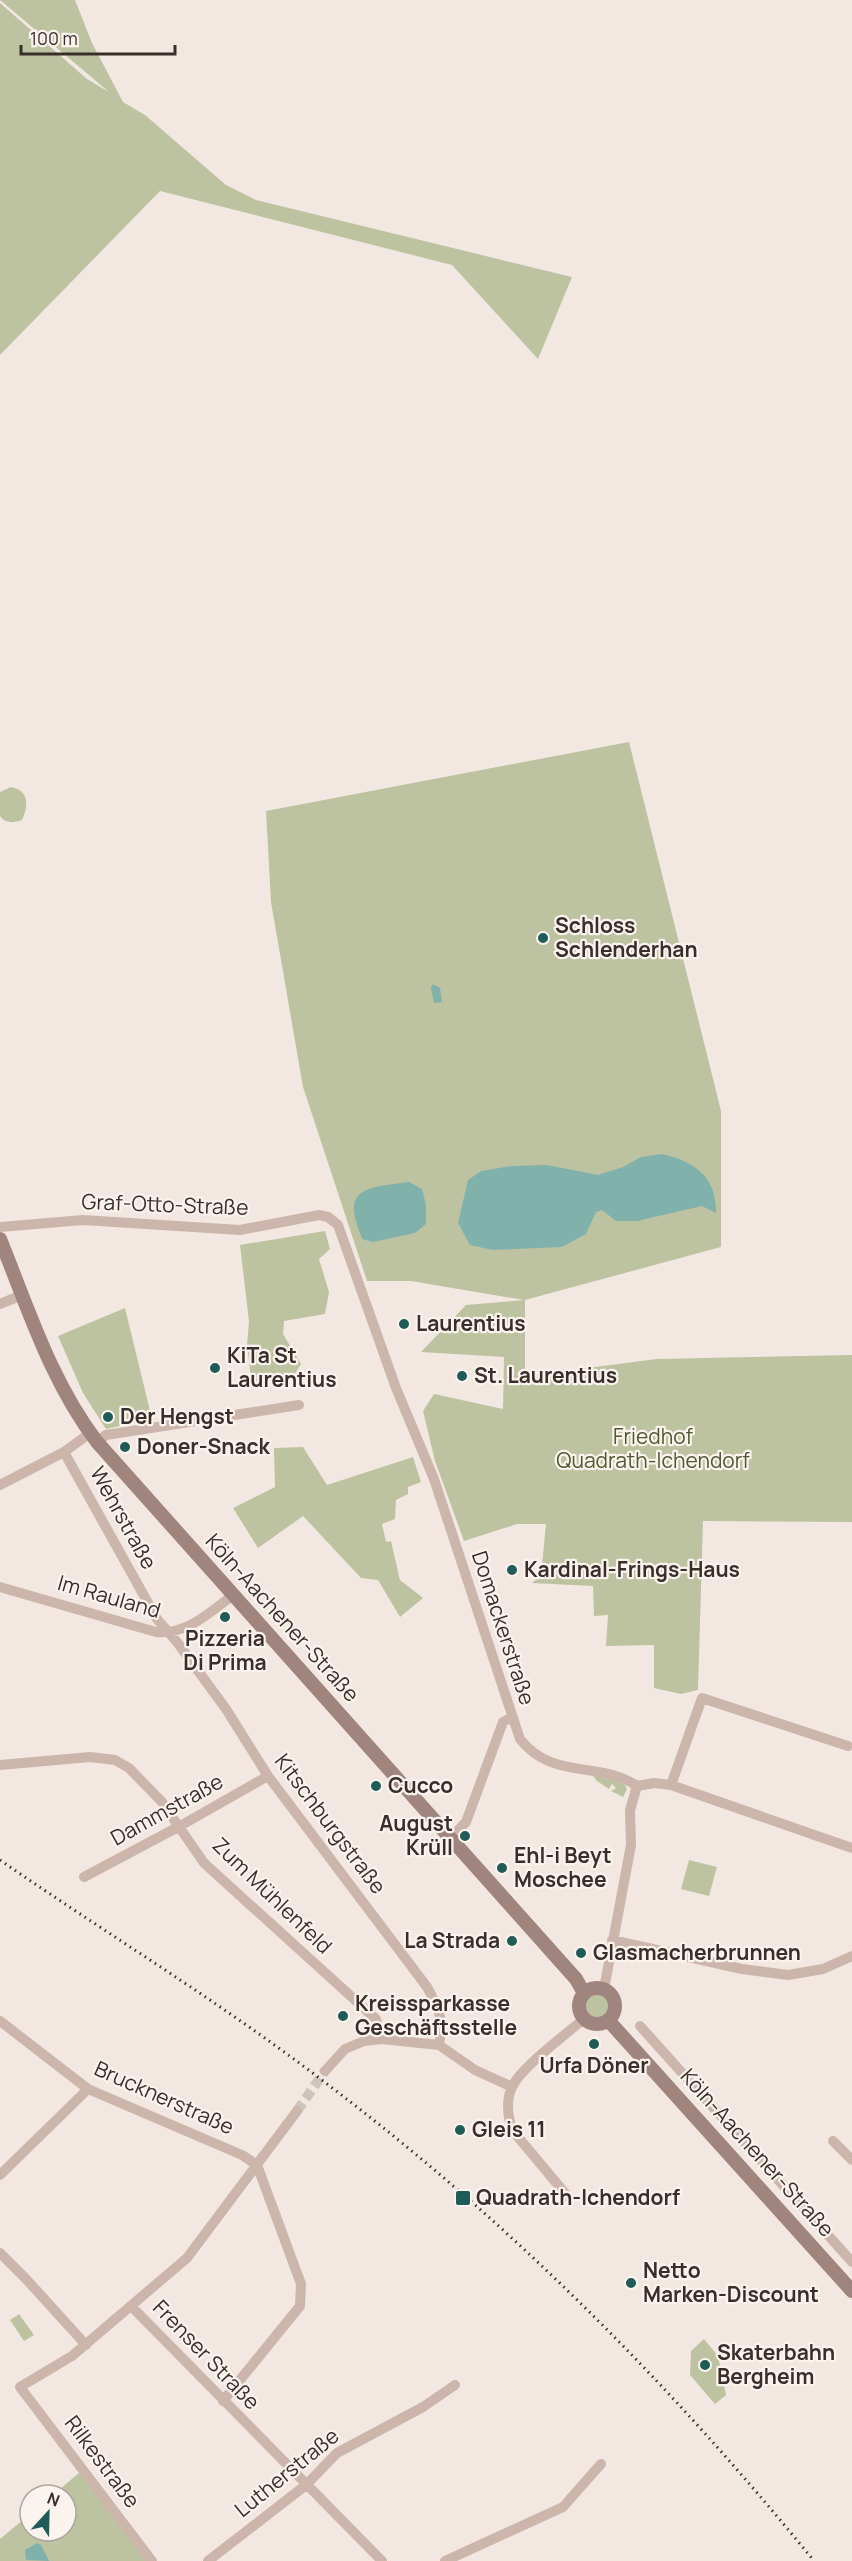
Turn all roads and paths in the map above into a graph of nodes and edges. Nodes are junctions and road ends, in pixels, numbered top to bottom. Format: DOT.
graph roads {
  1 [pos="328,1217"];
  2 [pos="0,1227"];
  3 [pos="0,1239"];
  4 [pos="22,1295"];
  5 [pos="0,1304"];
  6 [pos="298,1405"];
  7 [pos="93,1438"];
  8 [pos="64,1452"];
  9 [pos="0,1485"];
  10 [pos="0,1587"];
  11 [pos="233,1594"];
  12 [pos="169,1633"];
  13 [pos="512,1717"];
  14 [pos="848,1746"];
  15 [pos="0,1765"];
  16 [pos="268,1776"];
  17 [pos="671,1785"];
  18 [pos="637,1786"];
  19 [pos="180,1826"];
  20 [pos="449,1839"];
  21 [pos="852,1848"];
  22 [pos="84,1877"];
  23 [pos="612,1940"];
  24 [pos="852,1956"];
  25 [pos="604,1989"];
  26 [pos="584,1993"];
  27 [pos="584,2019"];
  28 [pos="608,2020"];
  29 [pos="0,2021"];
  30 [pos="640,2025"];
  31 [pos="381,2039"];
  32 [pos="439,2045"];
  33 [pos="674,2065"];
  34 [pos="325,2071"];
  35 [pos="654,2071"];
  36 [pos="512,2086"];
  37 [pos="88,2089"];
  38 [pos="297,2111"];
  39 [pos="833,2141"];
  40 [pos="852,2160"];
  41 [pos="257,2165"];
  42 [pos="0,2175"];
  43 [pos="569,2198"];
  44 [pos="0,2253"];
  45 [pos="852,2262"];
  46 [pos="852,2291"];
  47 [pos="132,2307"];
  48 [pos="86,2345"];
  49 [pos="455,2385"];
  50 [pos="223,2401"];
  51 [pos="601,2464"];
  52 [pos="306,2485"];
  53 [pos="152,2561"];
  54 [pos="208,2561"];
  55 [pos="382,2561"];
  56 [pos="445,2561"];
  1 -- 2 [label="street, Graf-Otto-Straße"];
  1 -- 13 [label="street, Domackerstraße"];
  3 -- 4 [label="main road, Köln-Aachener-Straße"];
  4 -- 5 [label="street"];
  4 -- 7 [label="main road, Köln-Aachener-Straße"];
  6 -- 7 [label="street"];
  7 -- 8 [label="street"];
  7 -- 11 [label="main road, Köln-Aachener-Straße"];
  8 -- 9 [label="street"];
  8 -- 12 [label="street, Wehrstraße"];
  10 -- 12 [label="street, Im Rauland"];
  11 -- 12 [label="street, Im Rauland"];
  11 -- 20 [label="main road, Köln-Aachener-Straße"];
  12 -- 16 [label="street, Kitschburgstraße"];
  13 -- 18 [label="street, Domackerstraße"];
  13 -- 20 [label="street"];
  14 -- 17 [label="street"];
  15 -- 19 [label="street, Zum Mühlenfeld"];
  16 -- 19 [label="street, Dammstraße"];
  16 -- 32 [label="street, Kitschburgstraße"];
  17 -- 18 [label="street"];
  17 -- 21 [label="street"];
  18 -- 23 [label="street"];
  19 -- 22 [label="street, Dammstraße"];
  19 -- 31 [label="street, Zum Mühlenfeld"];
  20 -- 26 [label="main road, Köln-Aachener-Straße"];
  23 -- 24 [label="street"];
  23 -- 25 [label="street"];
  25 -- 26 [label="main road"];
  25 -- 28 [label="main road"];
  26 -- 27 [label="main road"];
  27 -- 28 [label="main road"];
  27 -- 36 [label="street"];
  28 -- 35 [label="main road, Köln-Aachener-Straße"];
  29 -- 37 [label="street, Brucknerstraße"];
  30 -- 33 [label="street, Köln-Aachener-Straße"];
  31 -- 32 [label="street"];
  31 -- 34 [label="street"];
  32 -- 36 [label="street"];
  33 -- 35 [label="street, Köln-Aachener-Straße"];
  33 -- 45 [label="street, Köln-Aachener-Straße"];
  35 -- 46 [label="main road, Köln-Aachener-Straße"];
  36 -- 43 [label="street"];
  37 -- 41 [label="street, Brucknerstraße"];
  37 -- 42 [label="street"];
  38 -- 41 [label="street, Frenser Straße"];
  39 -- 40 [label="street"];
  41 -- 47 [label="street, Frenser Straße"];
  41 -- 50 [label="street"];
  44 -- 48 [label="street"];
  47 -- 48 [label="street"];
  47 -- 50 [label="street, Frenser Straße"];
  48 -- 53 [label="street, Rilkestraße"];
  49 -- 52 [label="street, Lutherstraße"];
  50 -- 52 [label="street, Frenser Straße"];
  51 -- 56 [label="street"];
  52 -- 54 [label="street, Lutherstraße"];
  52 -- 55 [label="street, Frenser Straße"];
}
